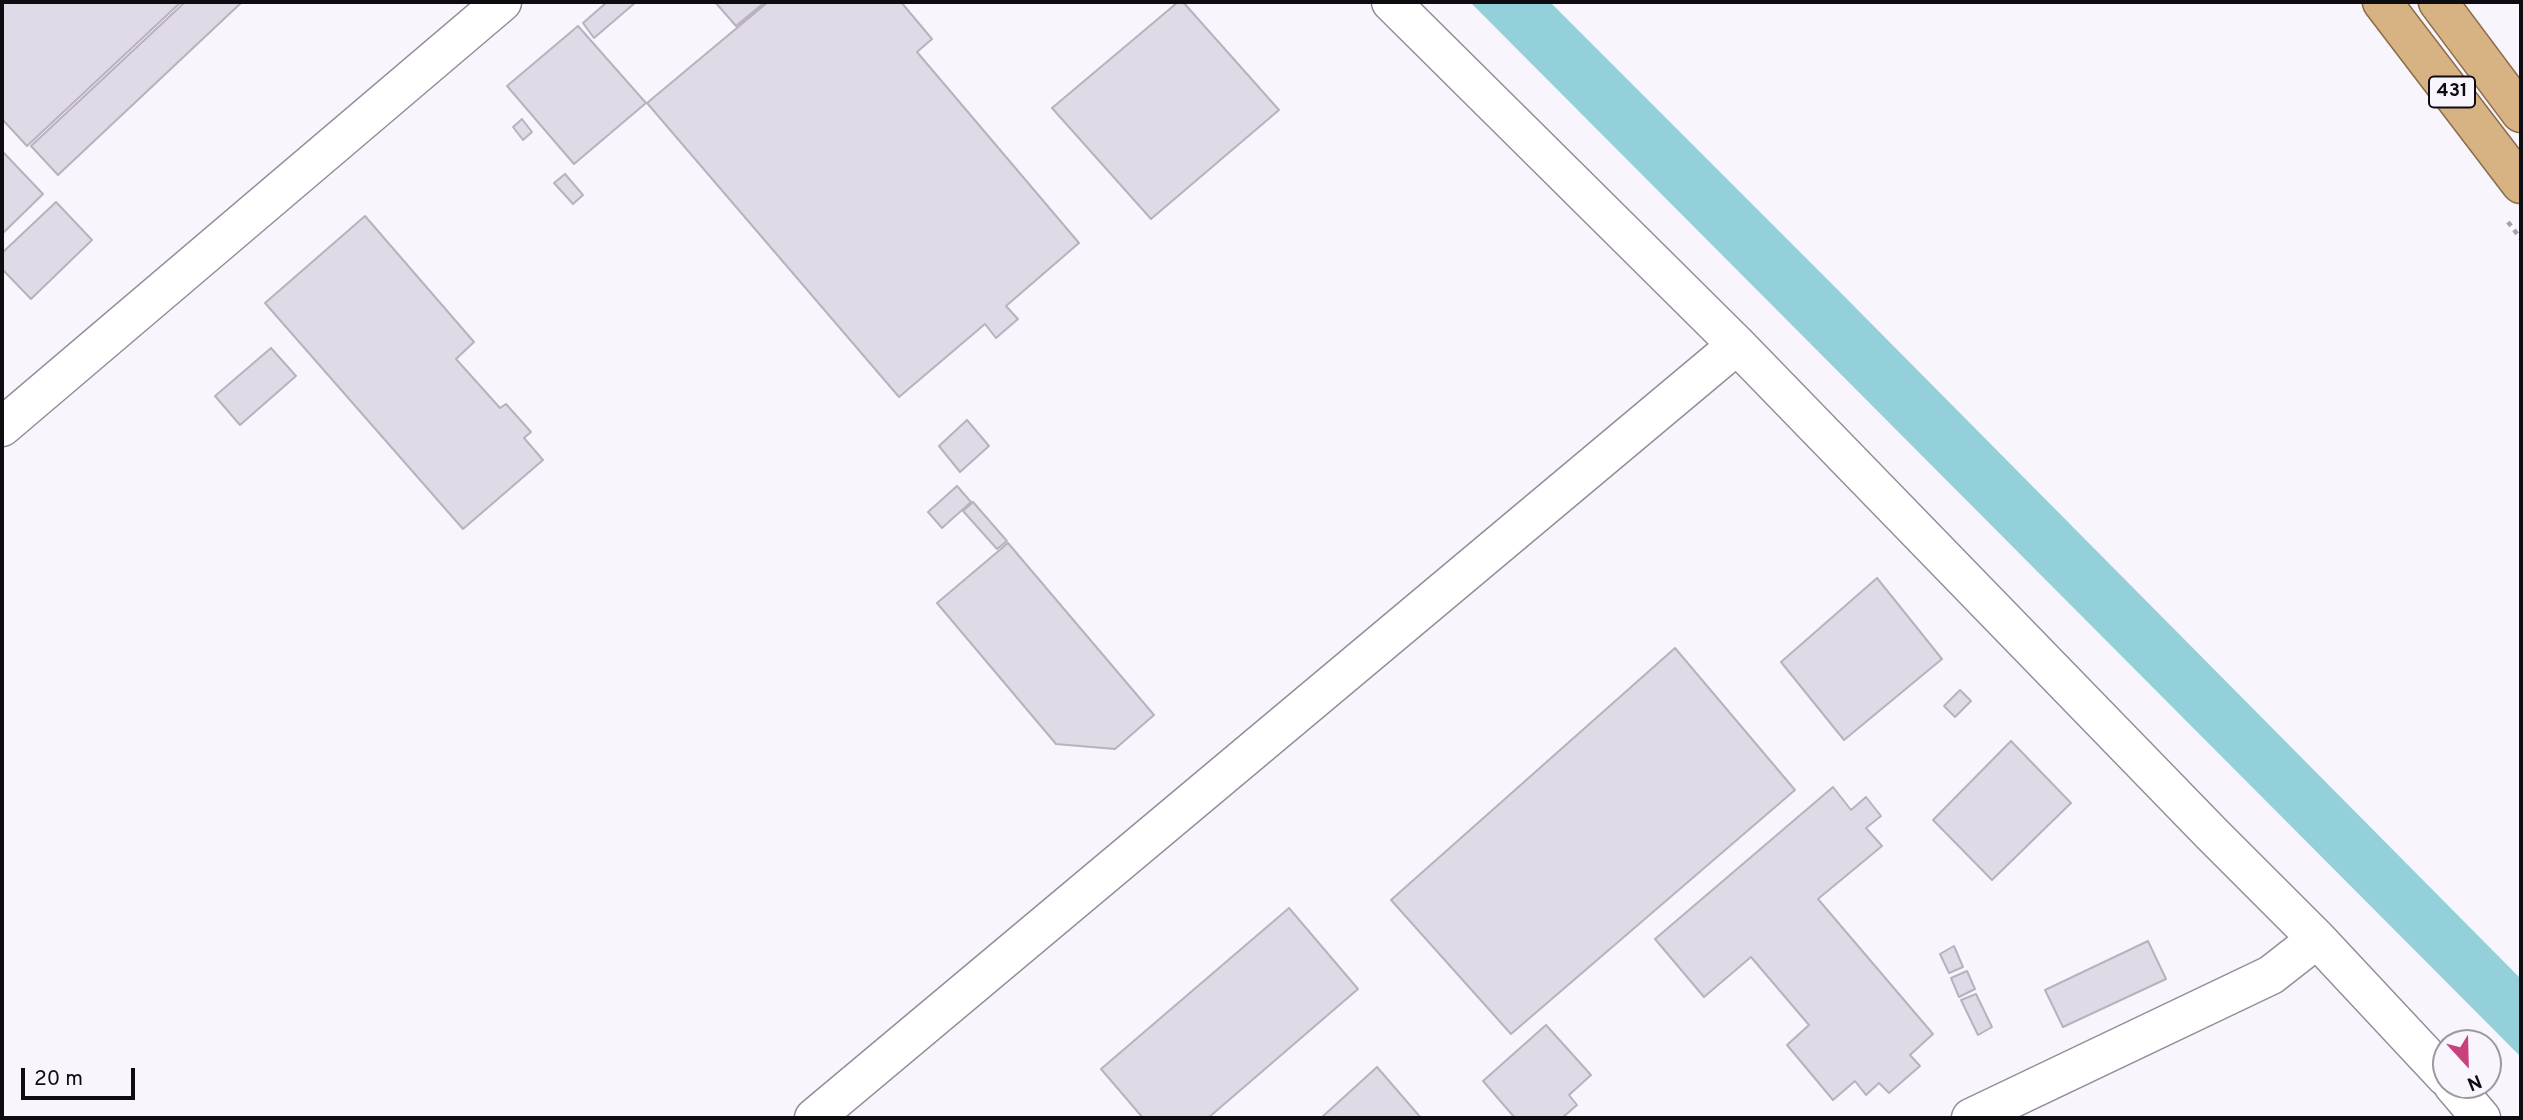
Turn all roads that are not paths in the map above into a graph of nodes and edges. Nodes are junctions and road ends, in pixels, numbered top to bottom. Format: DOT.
graph roads {
  1 [pos="502,2"];
  2 [pos="1391,2"];
  3 [pos="2382,2"];
  4 [pos="2438,2"];
  5 [pos="2521,113"];
  6 [pos="2521,184"];
  7 [pos="1737,345"];
  8 [pos="2,427"];
  9 [pos="2317,939"];
  10 [pos="2432,1062"];
  11 [pos="2465,1099"];
  12 [pos="814,1118"];
  13 [pos="1971,1118"];
  14 [pos="2481,1118"];
  1 -- 8 [label="street"];
  2 -- 7 [label="street"];
  3 -- 6 [label="highway, 431"];
  4 -- 5 [label="highway, 431"];
  7 -- 9 [label="street"];
  7 -- 12 [label="street"];
  9 -- 10 [label="street"];
  9 -- 13 [label="street"];
  11 -- 14 [label="street"];
}
